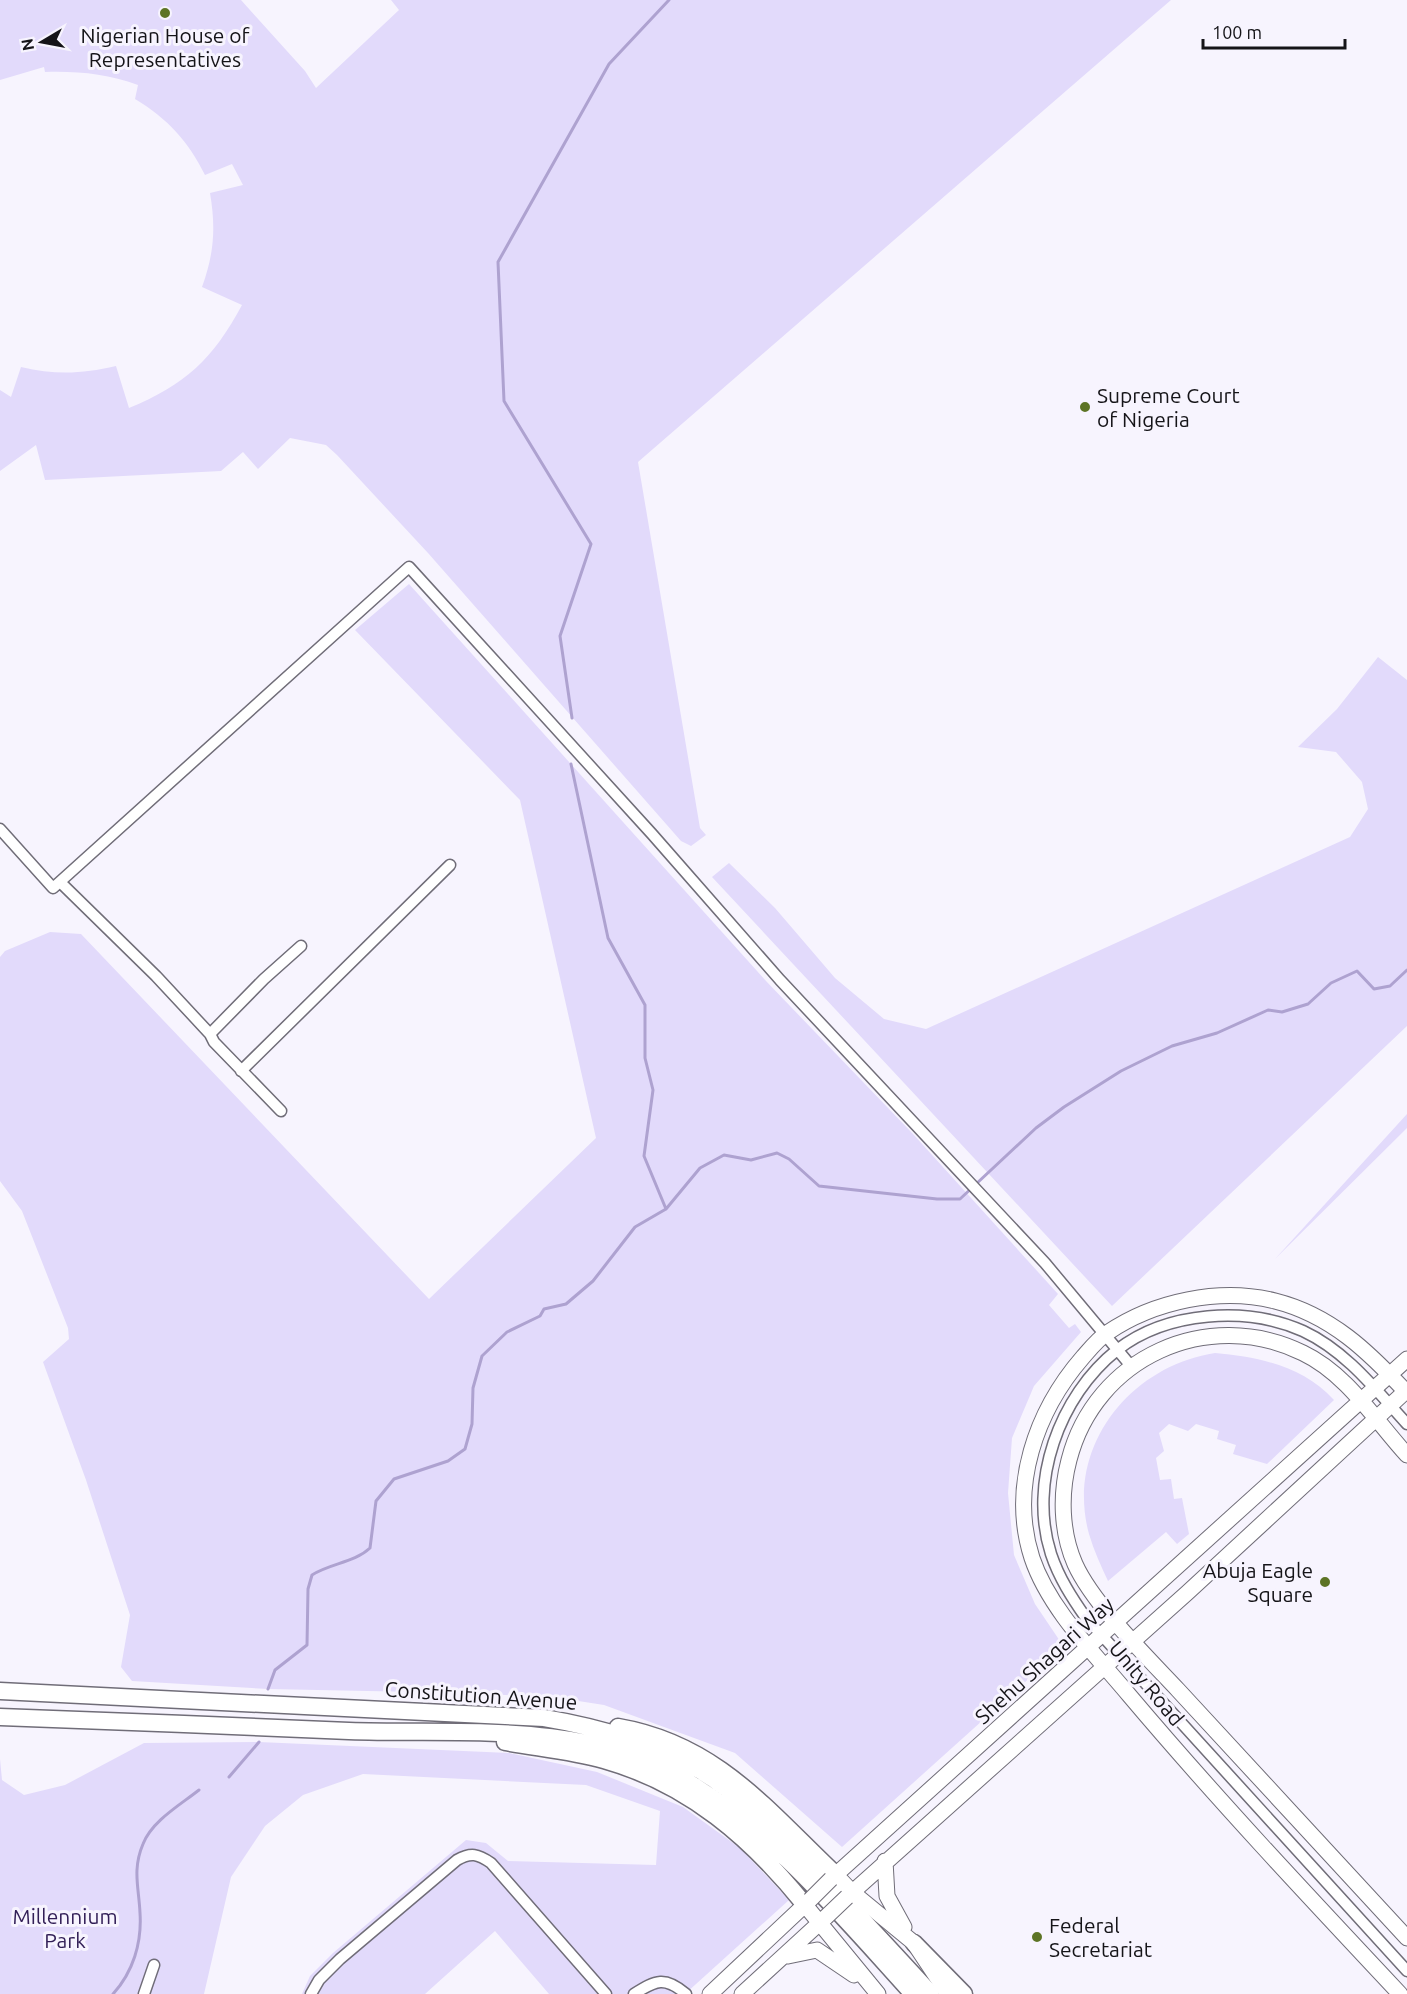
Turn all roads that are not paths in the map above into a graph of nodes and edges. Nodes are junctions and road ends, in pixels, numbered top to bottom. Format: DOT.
graph roads {
  1 [pos="0,829"];
  2 [pos="450,865"];
  3 [pos="60,882"];
  4 [pos="301,946"];
  5 [pos="210,1034"];
  6 [pos="242,1071"];
  7 [pos="281,1111"];
  8 [pos="1106,1333"];
  9 [pos="1119,1349"];
  10 [pos="1407,1359"];
  11 [pos="1131,1366"];
  12 [pos="1390,1375"];
  13 [pos="1375,1389"];
  14 [pos="1406,1392"];
  15 [pos="1361,1402"];
  16 [pos="1390,1406"];
  17 [pos="1376,1418"];
  18 [pos="1407,1424"];
  19 [pos="1407,1455"];
  20 [pos="1118,1622"];
  21 [pos="1133,1640"];
  22 [pos="1095,1642"];
  23 [pos="1117,1655"];
  24 [pos="1105,1666"];
  25 [pos="0,1691"];
  26 [pos="0,1717"];
  27 [pos="581,1724"];
  28 [pos="469,1732"];
  29 [pos="885,1861"];
  30 [pos="834,1877"];
  31 [pos="849,1894"];
  32 [pos="808,1902"];
  33 [pos="823,1920"];
  34 [pos="1407,1938"];
  35 [pos="914,1943"];
  36 [pos="782,1957"];
  37 [pos="154,1965"];
  38 [pos="1407,1971"];
  39 [pos="144,1994"];
  40 [pos="311,1994"];
  41 [pos="606,1994"];
  42 [pos="634,1994"];
  43 [pos="686,1994"];
  44 [pos="710,1994"];
  45 [pos="742,1994"];
  46 [pos="877,1994"];
  47 [pos="913,1994"];
  48 [pos="931,1994"];
  49 [pos="948,1994"];
  50 [pos="964,1994"];
  51 [pos="1400,1994"];
  1 -- 3 [label="street"];
  2 -- 6 [label="street"];
  3 -- 5 [label="street"];
  3 -- 8 [label="street"];
  4 -- 5 [label="street"];
  5 -- 6 [label="street"];
  6 -- 7 [label="street"];
  8 -- 9 [label="street"];
  8 -- 12 [label="main road, Unity Road"];
  8 -- 22 [label="main road, Unity Road"];
  9 -- 11 [label="street"];
  9 -- 13 [label="street, Unity Road"];
  9 -- 22 [label="street, Unity Road"];
  10 -- 12 [label="main road, Shehu Shagari Way"];
  11 -- 15 [label="main road, Unity Road"];
  11 -- 20 [label="main road, Unity Road"];
  12 -- 13 [label="main road, Shehu Shagari Way"];
  12 -- 14 [label="main road, Unity Road"];
  13 -- 15 [label="main road, Shehu Shagari Way"];
  13 -- 16 [label="street, Unity Road"];
  14 -- 16 [label="main road"];
  15 -- 17 [label="main road, Unity Road"];
  15 -- 20 [label="main road, Shehu Shagari Way"];
  16 -- 17 [label="main road"];
  16 -- 18 [label="street, Unity Road"];
  17 -- 19 [label="main road, Unity Road"];
  17 -- 21 [label="main road"];
  20 -- 21 [label="main road, Unity Road"];
  20 -- 22 [label="main road, Shehu Shagari Way"];
  21 -- 23 [label="main road"];
  21 -- 34 [label="main road, Unity Road"];
  22 -- 23 [label="street, Unity Road"];
  22 -- 24 [label="main road, Unity Road"];
  22 -- 30 [label="main road, Shehu Shagari Way"];
  23 -- 24 [label="main road"];
  23 -- 38 [label="street, Unity Road"];
  24 -- 29 [label="main road"];
  24 -- 51 [label="main road, Unity Road"];
  25 -- 27 [label="main road, Constitution Avenue"];
  26 -- 28 [label="main road, Constitution Avenue"];
  27 -- 30 [label="main road"];
  27 -- 48 [label="main road, Constitution Avenue"];
  28 -- 32 [label="main road"];
  28 -- 47 [label="main road, Constitution Avenue"];
  29 -- 31 [label="main road"];
  29 -- 35 [label="main road"];
  30 -- 31 [label="main road"];
  30 -- 32 [label="main road, Shehu Shagari Way, bridge"];
  31 -- 33 [label="main road, bridge"];
  31 -- 35 [label="main road"];
  32 -- 33 [label="main road"];
  32 -- 44 [label="main road, Shehu Shagari Way"];
  33 -- 36 [label="main road"];
  33 -- 46 [label="main road"];
  35 -- 49 [label="main road"];
  35 -- 50 [label="main road"];
  36 -- 45 [label="main road"];
  36 -- 46 [label="main road"];
  37 -- 39 [label="street"];
  40 -- 41 [label="street"];
  42 -- 43 [label="street"];
}
